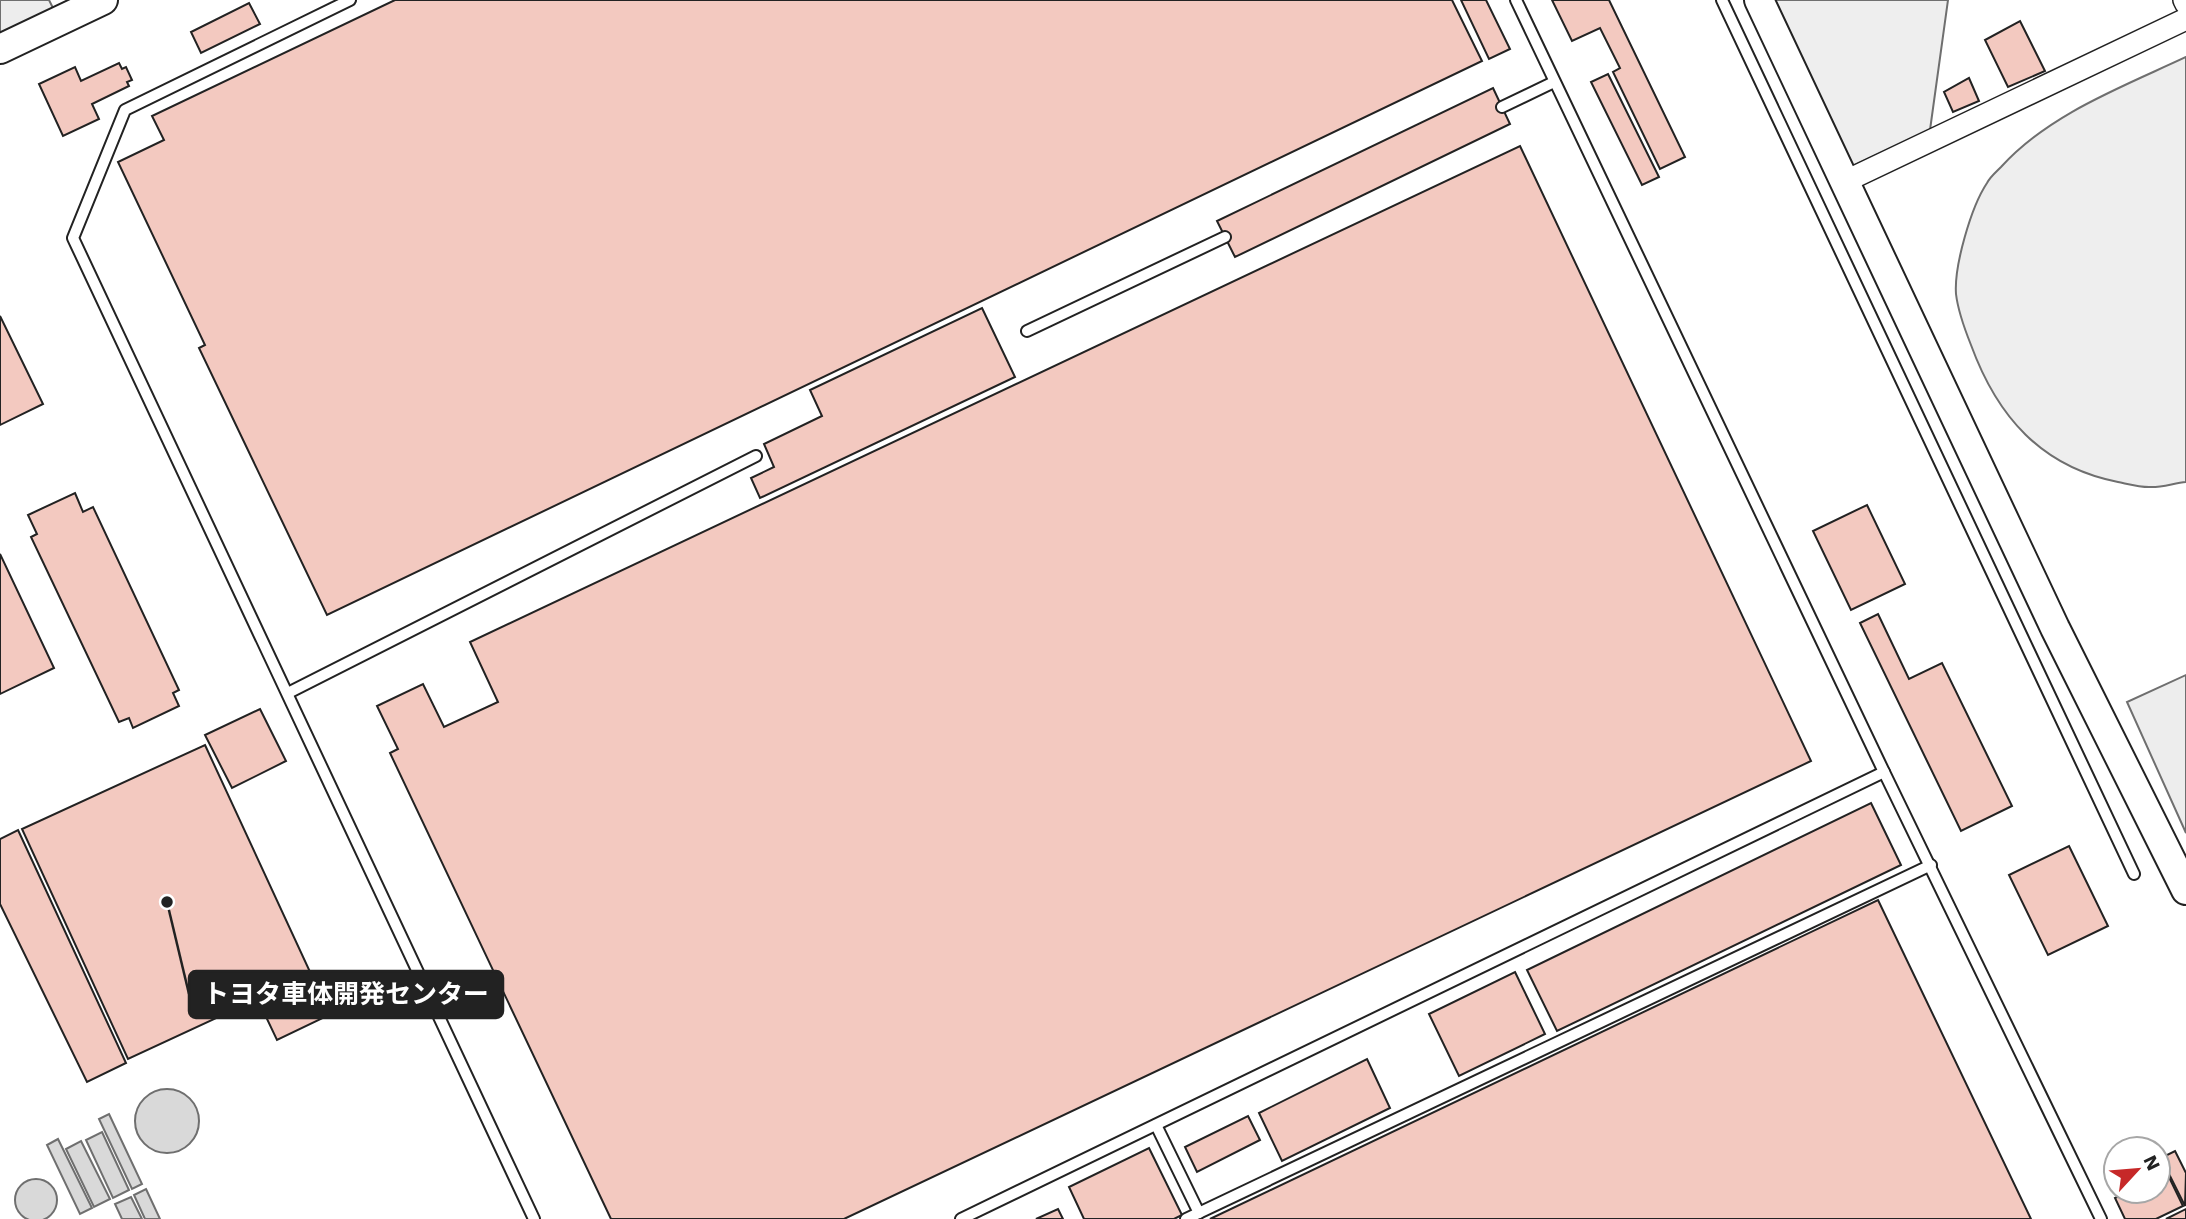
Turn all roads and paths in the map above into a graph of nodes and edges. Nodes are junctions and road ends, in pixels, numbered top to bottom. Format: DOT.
graph roads {
  1 [pos="103,0"];
  2 [pos="350,0"];
  3 [pos="1516,0"];
  4 [pos="1722,0"];
  5 [pos="1759,0"];
  6 [pos="67,8"];
  7 [pos="2186,19"];
  8 [pos="0,49"];
  9 [pos="1554,82"];
  10 [pos="1502,107"];
  11 [pos="1846,181"];
  12 [pos="1225,237"];
  13 [pos="1027,331"];
  14 [pos="755,456"];
  15 [pos="288,692"];
  16 [pos="1884,772"];
  17 [pos="1931,865"];
  18 [pos="2134,874"];
  19 [pos="2186,890"];
  20 [pos="1156,1125"];
  21 [pos="1199,1213"];
  22 [pos="534,1219"];
  23 [pos="961,1219"];
  24 [pos="1186,1219"];
  25 [pos="2101,1219"];
  1 -- 6 [label="street"];
  2 -- 15 [label="lane"];
  3 -- 9 [label="lane"];
  4 -- 18 [label="lane"];
  5 -- 11 [label="street"];
  6 -- 8 [label="street"];
  7 -- 11 [label="street"];
  9 -- 10 [label="lane"];
  9 -- 16 [label="lane"];
  11 -- 19 [label="street"];
  12 -- 13 [label="lane"];
  14 -- 15 [label="lane"];
  15 -- 22 [label="lane"];
  16 -- 17 [label="lane"];
  16 -- 20 [label="lane"];
  17 -- 21 [label="lane"];
  17 -- 25 [label="lane"];
  20 -- 21 [label="lane"];
  20 -- 23 [label="lane"];
  21 -- 24 [label="lane"];
}
